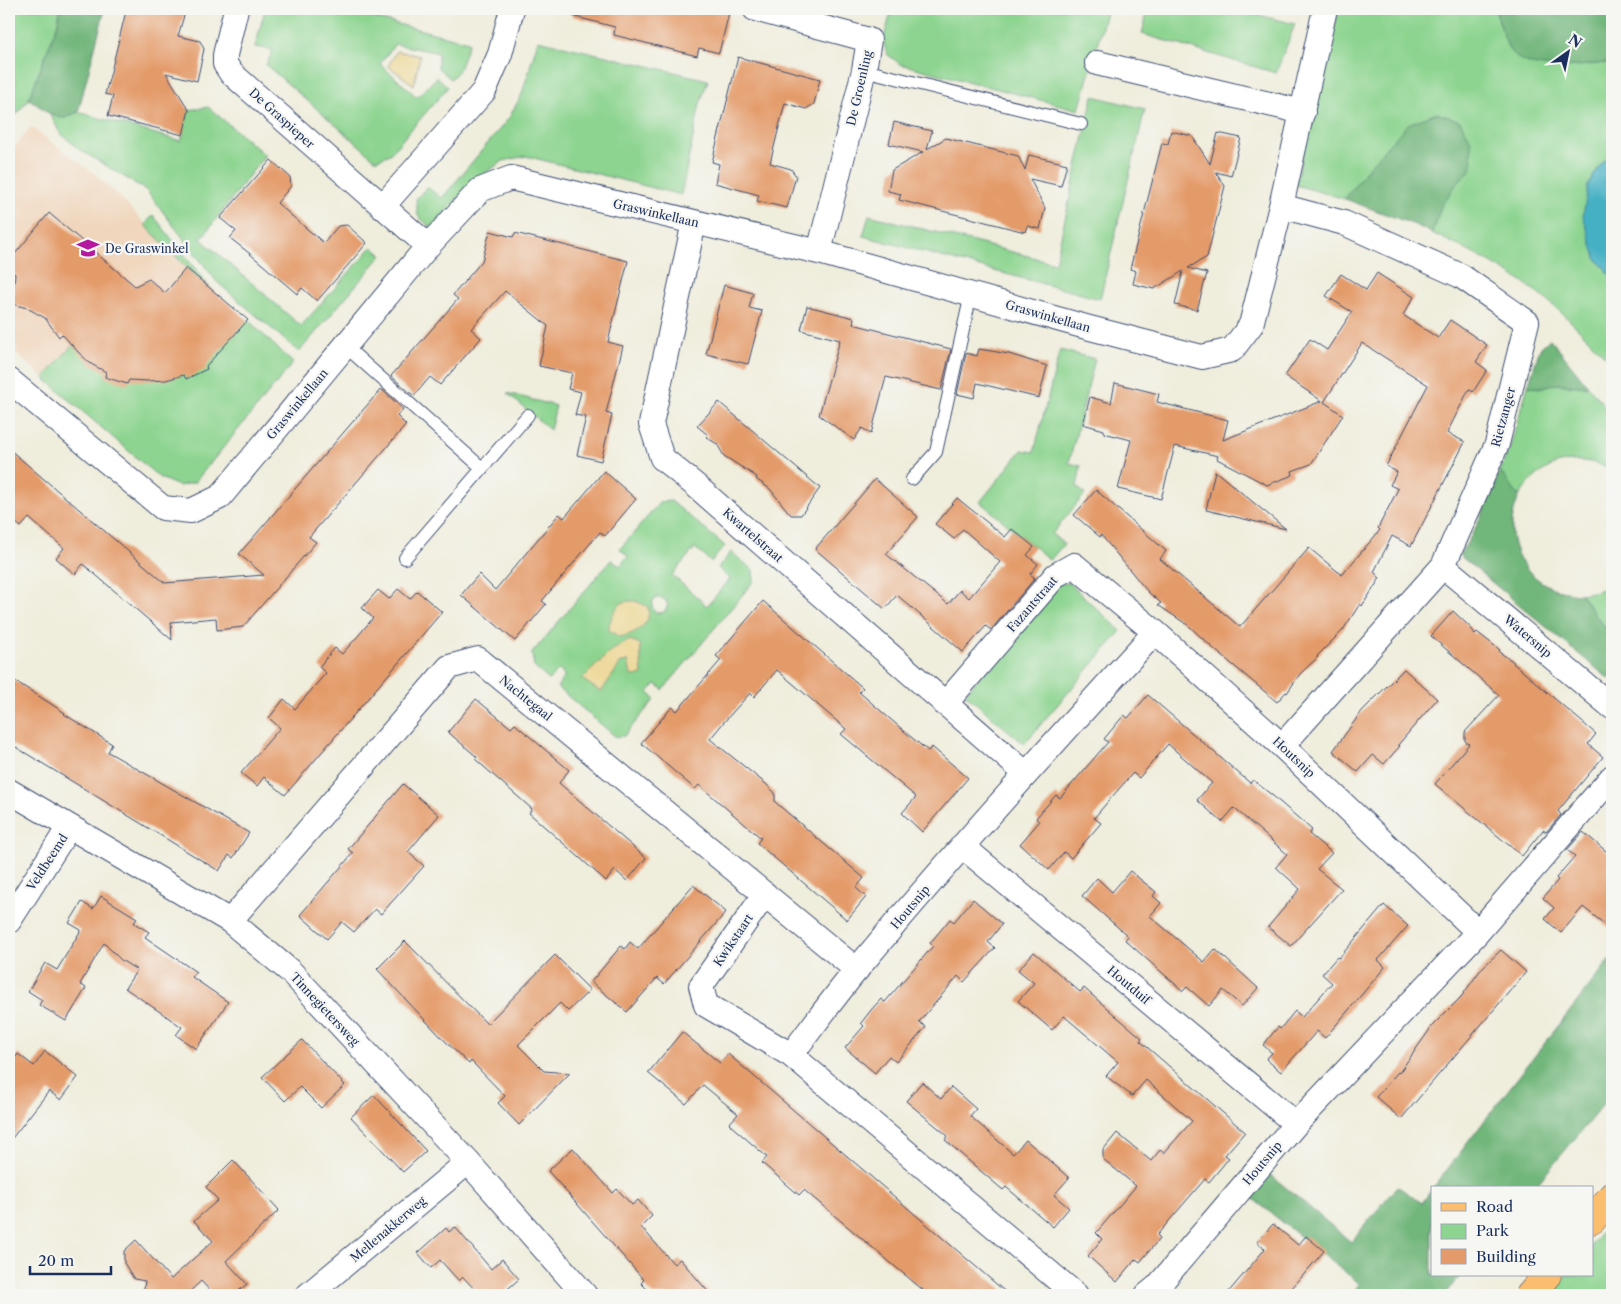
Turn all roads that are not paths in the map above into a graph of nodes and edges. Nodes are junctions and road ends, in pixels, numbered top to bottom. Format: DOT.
graph roads {
  1 [pos="236,9"];
  2 [pos="512,9"];
  3 [pos="755,9"];
  4 [pos="1325,9"];
  5 [pos="1097,63"];
  6 [pos="864,70"];
  7 [pos="1303,112"];
  8 [pos="1082,124"];
  9 [pos="1281,206"];
  10 [pos="382,207"];
  11 [pos="694,222"];
  12 [pos="428,246"];
  13 [pos="819,252"];
  14 [pos="970,294"];
  15 [pos="345,346"];
  16 [pos="9,380"];
  17 [pos="528,414"];
  18 [pos="482,468"];
  19 [pos="912,480"];
  20 [pos="405,558"];
  21 [pos="1443,566"];
  22 [pos="1155,632"];
  23 [pos="945,704"];
  24 [pos="1612,707"];
  25 [pos="1282,746"];
  26 [pos="1025,773"];
  27 [pos="1612,777"];
  28 [pos="9,791"];
  29 [pos="69,827"];
  30 [pos="962,846"];
  31 [pos="765,894"];
  32 [pos="9,921"];
  33 [pos="230,921"];
  34 [pos="1478,932"];
  35 [pos="857,970"];
  36 [pos="791,1055"];
  37 [pos="1296,1124"];
  38 [pos="468,1162"];
  39 [pos="1612,1196"];
  40 [pos="1594,1218"];
  41 [pos="1545,1276"];
  42 [pos="308,1295"];
  43 [pos="585,1295"];
  44 [pos="1076,1295"];
  45 [pos="1148,1295"];
  46 [pos="1530,1295"];
  1 -- 10 [label="street, De Graspieper"];
  2 -- 10 [label="street"];
  3 -- 6 [label="street, De Groenling"];
  4 -- 7 [label="street, Graswinkellaan"];
  5 -- 7 [label="street"];
  6 -- 8 [label="lane"];
  6 -- 13 [label="street, De Groenling"];
  7 -- 9 [label="street, Graswinkellaan"];
  9 -- 14 [label="street, Graswinkellaan"];
  9 -- 21 [label="street, Rietzanger"];
  10 -- 12 [label="street, De Graspieper"];
  11 -- 12 [label="street, Graswinkellaan"];
  11 -- 13 [label="street, Graswinkellaan"];
  11 -- 23 [label="street, Kwartelstraat"];
  12 -- 15 [label="street, Graswinkellaan"];
  13 -- 14 [label="street, Graswinkellaan"];
  14 -- 19 [label="lane"];
  15 -- 16 [label="street, Graswinkellaan"];
  15 -- 18 [label="lane"];
  17 -- 18 [label="lane"];
  18 -- 20 [label="lane"];
  21 -- 24 [label="street, Watersnip"];
  21 -- 25 [label="street, Rietzanger"];
  22 -- 23 [label="street, Fazantstraat"];
  22 -- 25 [label="street, Houtsnip"];
  22 -- 26 [label="street, Houtsnip"];
  23 -- 26 [label="street, Kwartelstraat"];
  25 -- 34 [label="street, Houtsnip"];
  26 -- 30 [label="street, Houtsnip"];
  27 -- 34 [label="street"];
  28 -- 29 [label="street, Tinnegietersweg"];
  29 -- 32 [label="street, Veldbeemd"];
  29 -- 33 [label="street, Tinnegietersweg"];
  30 -- 35 [label="street, Houtsnip"];
  30 -- 37 [label="street, Houtduif"];
  31 -- 33 [label="street, Nachtegaal"];
  31 -- 35 [label="street, Nachtegaal"];
  31 -- 36 [label="street, Kwikstaart"];
  33 -- 38 [label="street, Tinnegietersweg"];
  34 -- 37 [label="street, Houtsnip"];
  35 -- 36 [label="street, Houtsnip"];
  36 -- 44 [label="street"];
  37 -- 45 [label="street, Houtsnip"];
  38 -- 42 [label="street, Mellenakkerweg"];
  38 -- 43 [label="street, Tinnegietersweg"];
  39 -- 40 [label="main road"];
  41 -- 46 [label="main road"];
}
